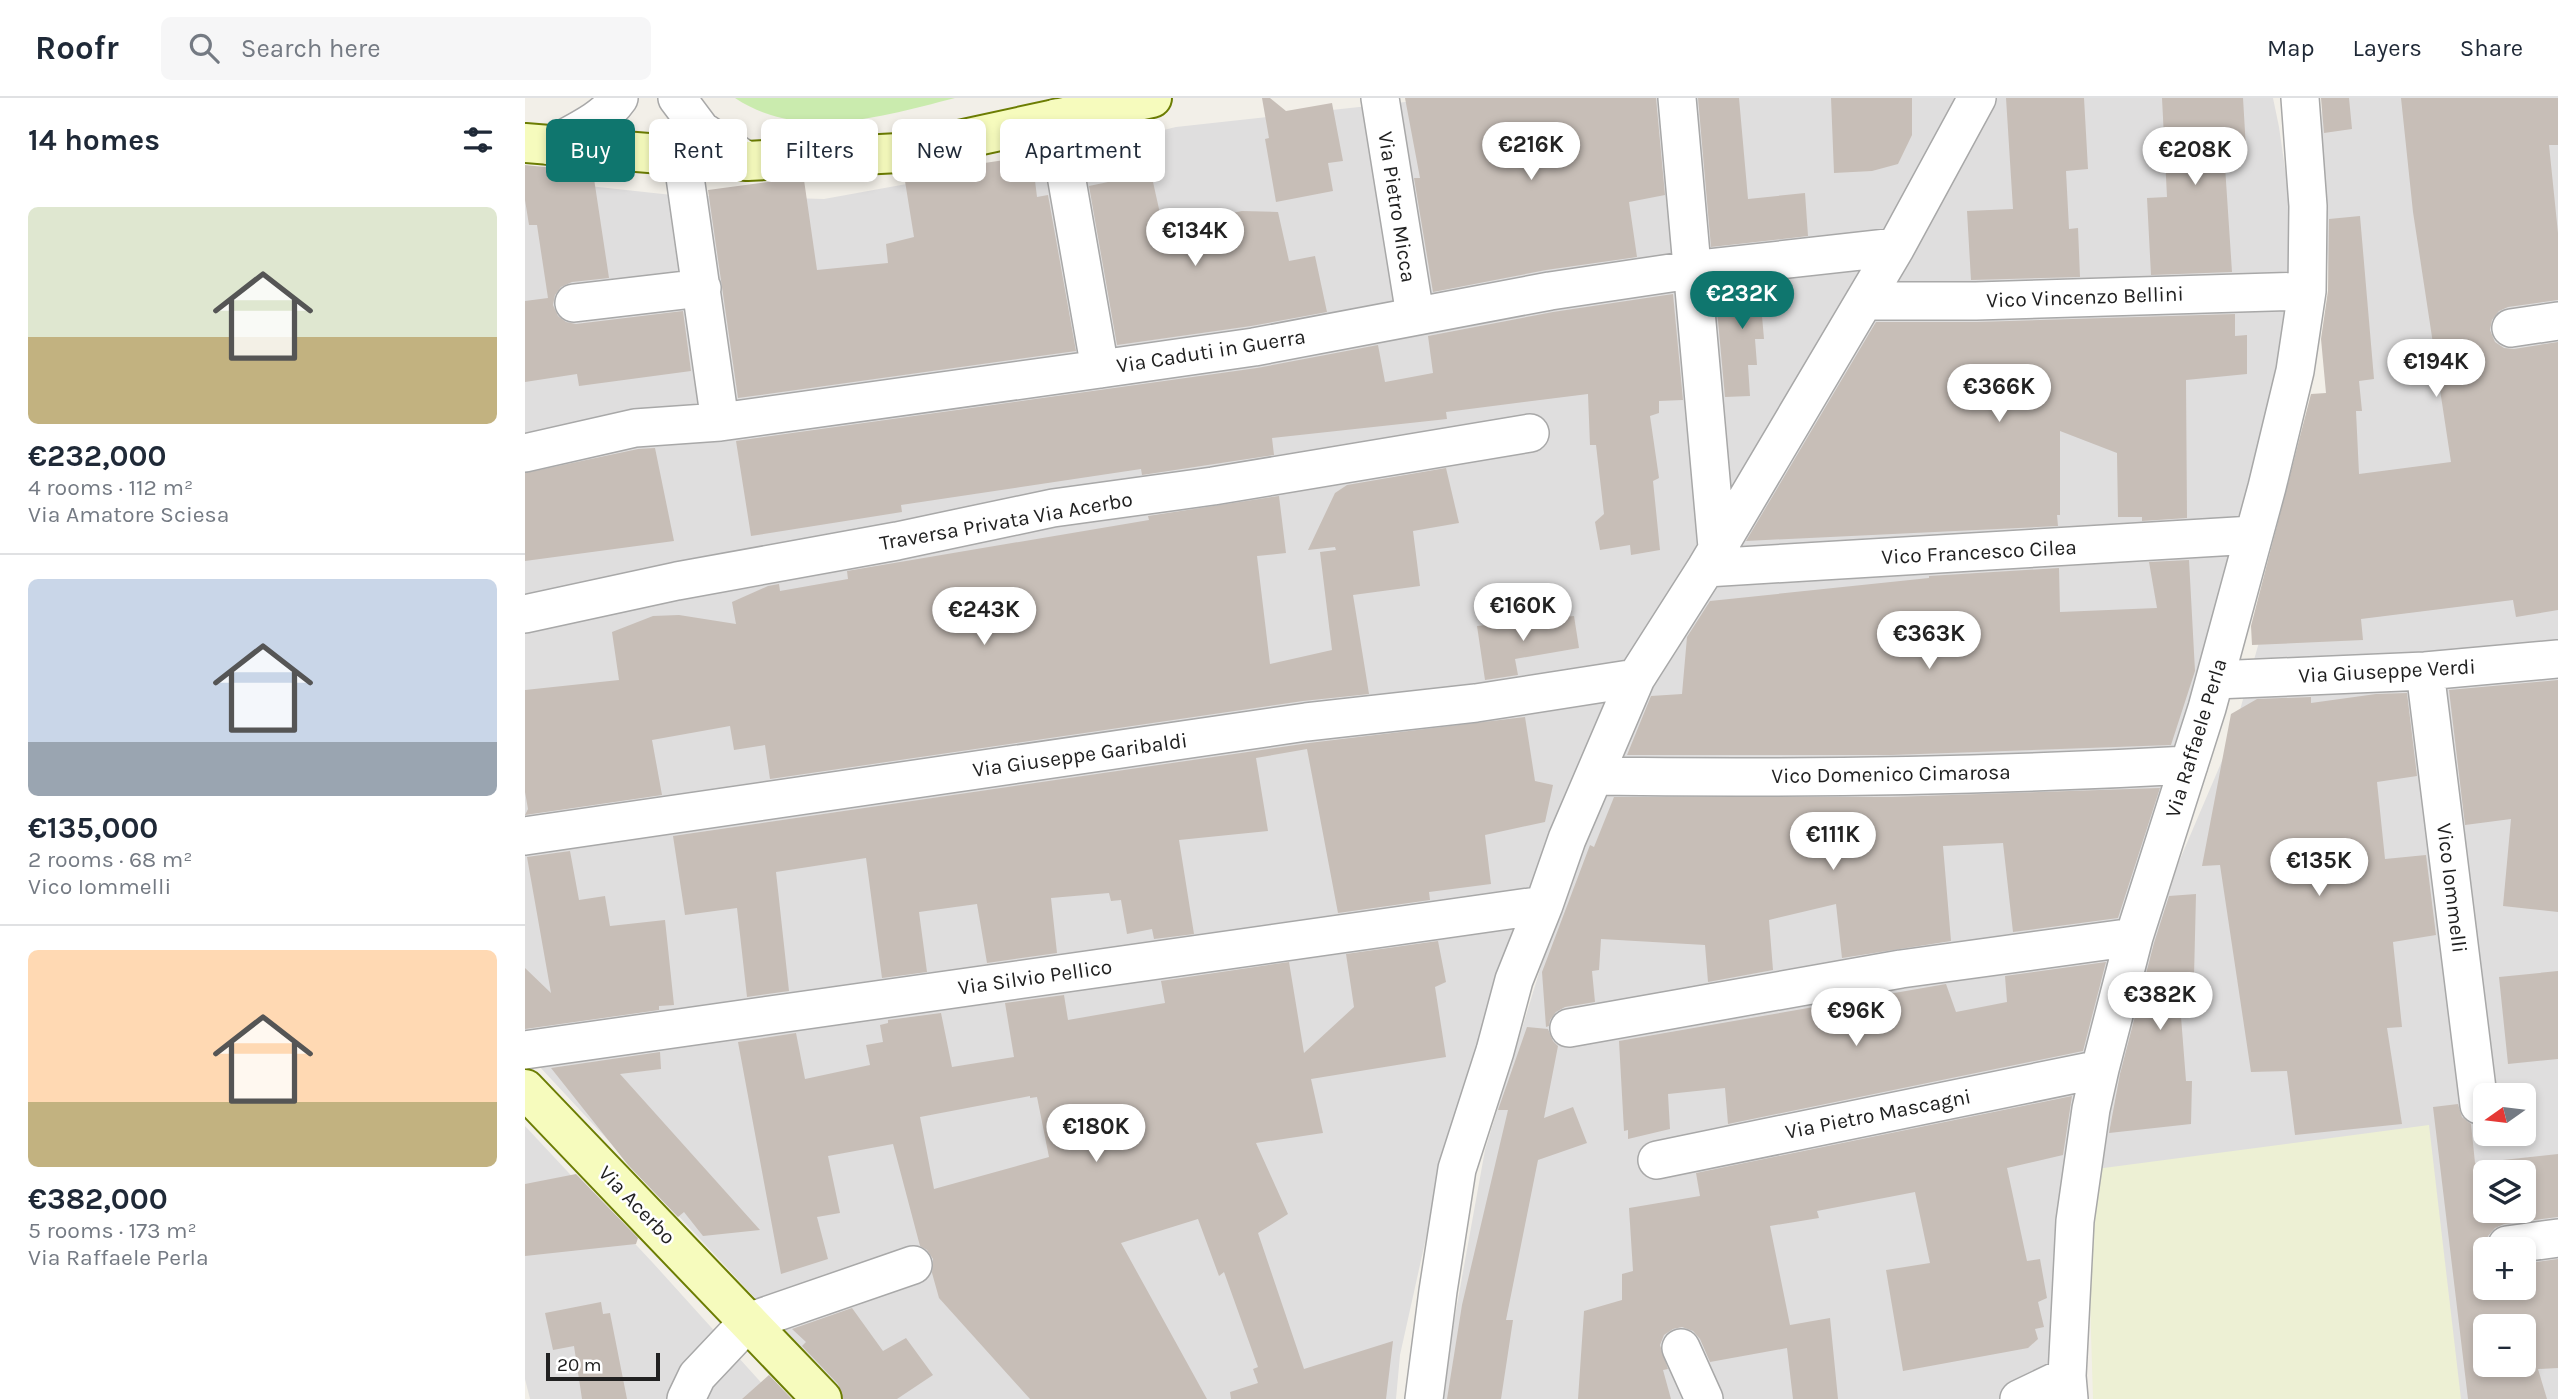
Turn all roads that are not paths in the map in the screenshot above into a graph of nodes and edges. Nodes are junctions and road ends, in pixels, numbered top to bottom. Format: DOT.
graph roads {
  1 [pos="619,98"];
  2 [pos="677,98"];
  3 [pos="1152,98"];
  4 [pos="1380,98"];
  5 [pos="1677,98"];
  6 [pos="1977,98"];
  7 [pos="2299,98"];
  8 [pos="1056,118"];
  9 [pos="693,119"];
  10 [pos="537,145"];
  11 [pos="649,153"];
  12 [pos="747,161"];
  13 [pos="686,182"];
  14 [pos="1896,247"];
  15 [pos="1691,270"];
  16 [pos="702,288"];
  17 [pos="2307,290"];
  18 [pos="1864,301"];
  19 [pos="574,303"];
  20 [pos="1415,315"];
  21 [pos="2558,321"];
  22 [pos="2511,328"];
  23 [pos="1100,369"];
  24 [pos="720,422"];
  25 [pos="1530,433"];
  26 [pos="525,453"];
  27 [pos="2253,535"];
  28 [pos="1711,558"];
  29 [pos="525,614"];
  30 [pos="2558,659"];
  31 [pos="2425,671"];
  32 [pos="1636,678"];
  33 [pos="2215,680"];
  34 [pos="2189,765"];
  35 [pos="1594,776"];
  36 [pos="525,836"];
  37 [pos="1544,905"];
  38 [pos="2134,937"];
  39 [pos="1569,1028"];
  40 [pos="525,1050"];
  41 [pos="2100,1069"];
  42 [pos="2476,1083"];
  43 [pos="528,1096"];
  44 [pos="1657,1160"];
  45 [pos="2558,1238"];
  46 [pos="2536,1241"];
  47 [pos="913,1265"];
  48 [pos="748,1322"];
  49 [pos="1681,1348"];
  50 [pos="2068,1387"];
  51 [pos="686,1399"];
  52 [pos="822,1399"];
  53 [pos="1424,1399"];
  54 [pos="1704,1399"];
  55 [pos="2019,1399"];
  1 -- 10 [label="street"];
  2 -- 9 [label="street"];
  3 -- 8 [label="street"];
  4 -- 20 [label="street, Via Pietro Micca"];
  5 -- 15 [label="street"];
  6 -- 14 [label="street"];
  7 -- 17 [label="street, Via Raffaele Perla"];
  8 -- 12 [label="street"];
  8 -- 23 [label="street"];
  10 -- 11 [label="street"];
  13 -- 16 [label="street"];
  14 -- 15 [label="street, Via Caduti in Guerra"];
  14 -- 18 [label="street"];
  15 -- 20 [label="street, Via Caduti in Guerra"];
  15 -- 28 [label="street"];
  16 -- 19 [label="street"];
  16 -- 24 [label="street"];
  17 -- 18 [label="street, Vico Vincenzo Bellini"];
  17 -- 27 [label="street, Via Raffaele Perla"];
  18 -- 28 [label="street"];
  20 -- 23 [label="street, Via Caduti in Guerra"];
  21 -- 22 [label="street"];
  23 -- 24 [label="street, Via Caduti in Guerra"];
  24 -- 26 [label="street, Via Caduti in Guerra"];
  25 -- 29 [label="street, Traversa Privata Via Acerbo"];
  27 -- 28 [label="street, Vico Francesco Cilea"];
  27 -- 33 [label="street, Via Raffaele Perla"];
  28 -- 32 [label="street"];
  30 -- 31 [label="street, Via Giuseppe Verdi"];
  31 -- 33 [label="street, Via Giuseppe Verdi"];
  31 -- 42 [label="street, Vico Iommelli"];
  32 -- 35 [label="street"];
  32 -- 36 [label="street, Via Giuseppe Garibaldi"];
  33 -- 34 [label="street, Via Raffaele Perla"];
  34 -- 35 [label="street, Vico Domenico Cimarosa"];
  34 -- 38 [label="street, Via Raffaele Perla"];
  35 -- 37 [label="street"];
  37 -- 40 [label="street, Via Silvio Pellico"];
  37 -- 53 [label="street"];
  38 -- 39 [label="street"];
  38 -- 41 [label="street, Via Raffaele Perla"];
  41 -- 44 [label="street, Via Pietro Mascagni"];
  41 -- 50 [label="street, Via Raffaele Perla"];
  43 -- 48 [label="street, Via Acerbo"];
  45 -- 46 [label="street"];
  47 -- 48 [label="street"];
  48 -- 51 [label="street"];
  48 -- 52 [label="street, Via Acerbo"];
  49 -- 54 [label="street"];
  50 -- 55 [label="street, Via Raffaele Perla"];
}
